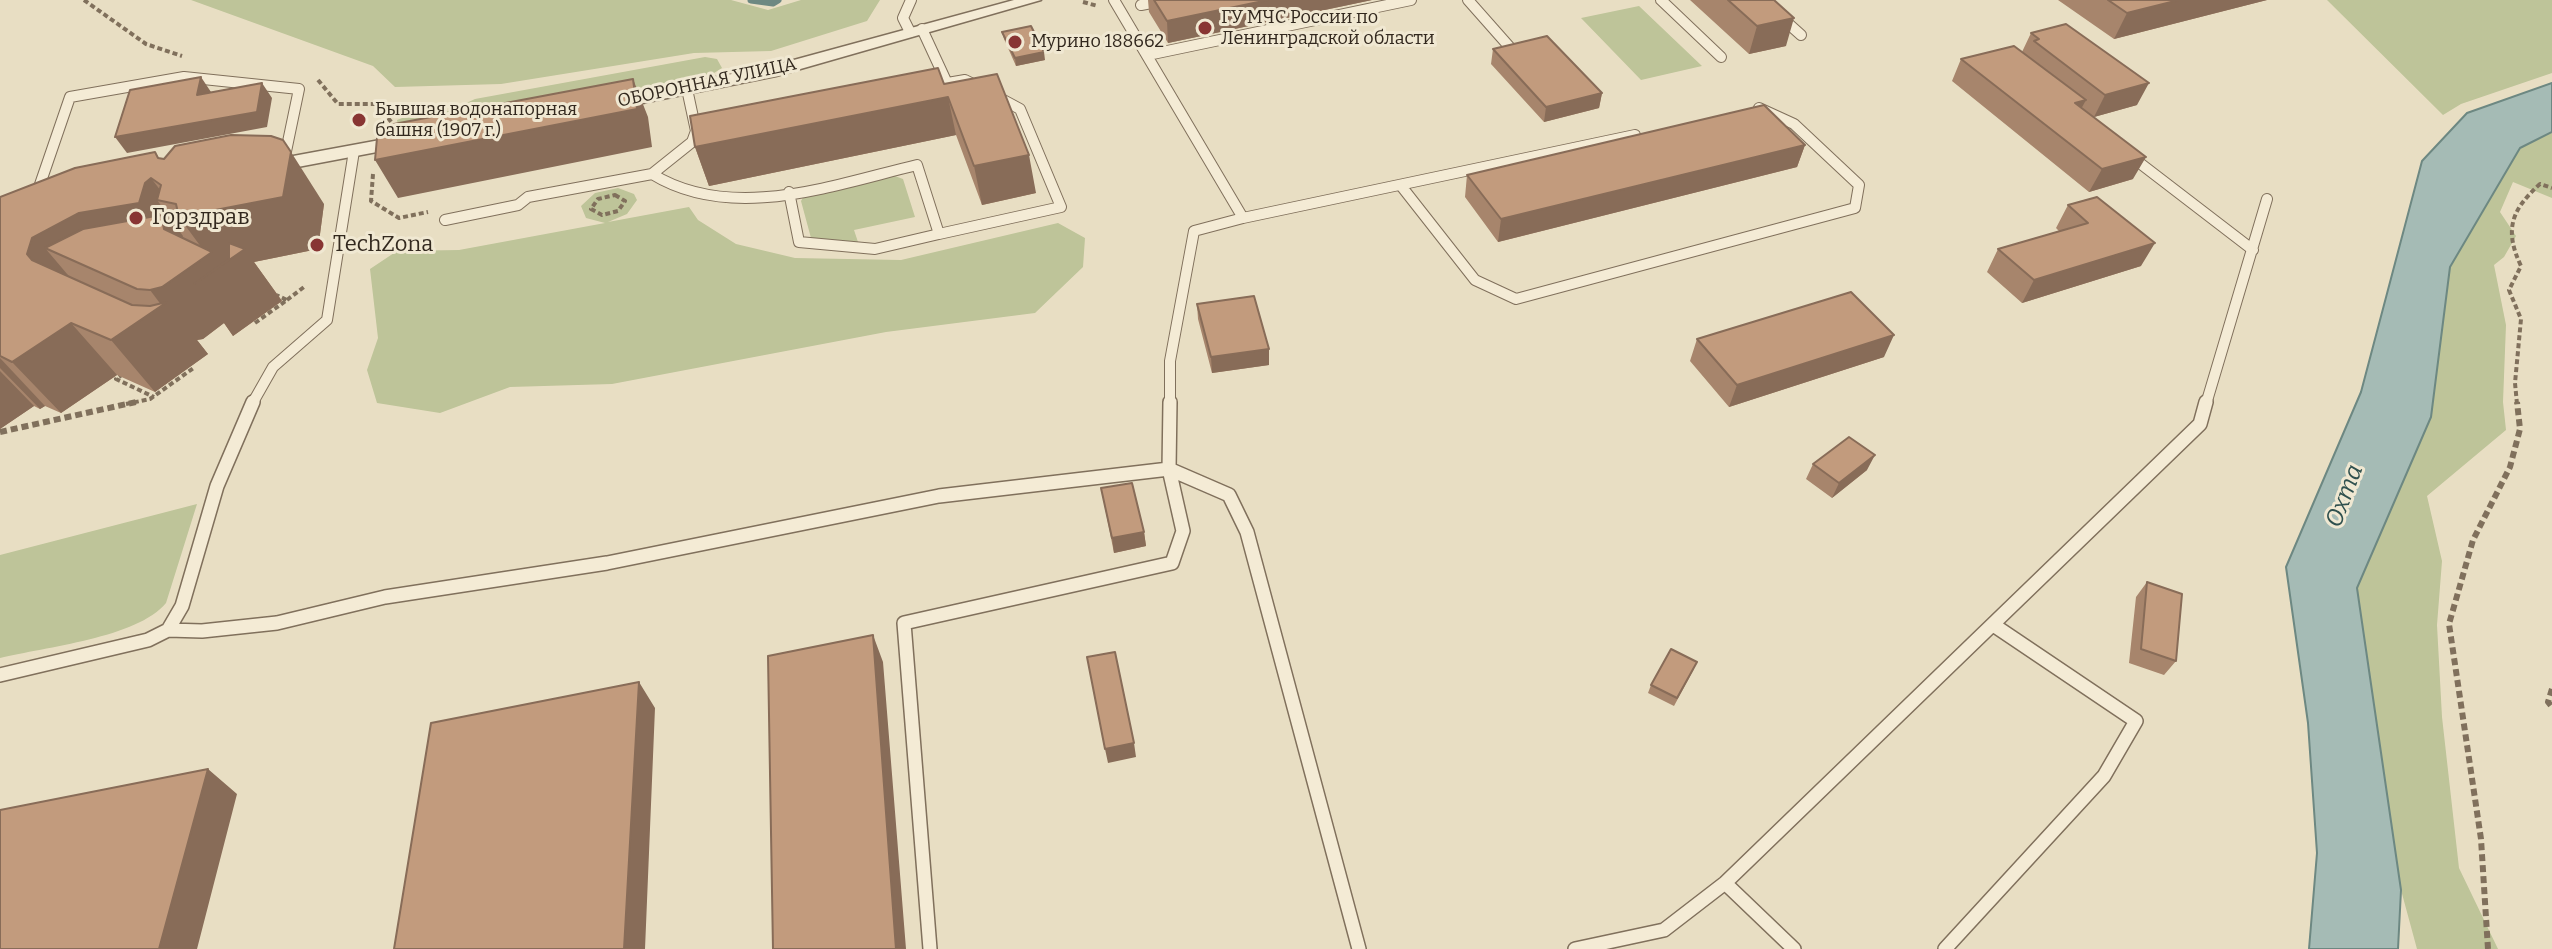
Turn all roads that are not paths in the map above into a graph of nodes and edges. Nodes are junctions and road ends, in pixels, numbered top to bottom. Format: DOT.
graph roads {
  1 [pos="911,0"];
  2 [pos="1033,0"];
  3 [pos="1114,0"];
  4 [pos="1167,0"];
  5 [pos="1411,0"];
  6 [pos="1468,0"];
  7 [pos="1661,0"];
  8 [pos="1762,0"];
  9 [pos="1141,5"];
  10 [pos="916,30"];
  11 [pos="1801,35"];
  12 [pos="1514,52"];
  13 [pos="1148,55"];
  14 [pos="1721,57"];
  15 [pos="947,83"];
  16 [pos="687,89"];
  17 [pos="915,89"];
  18 [pos="594,106"];
  19 [pos="1746,111"];
  20 [pos="711,128"];
  21 [pos="696,131"];
  22 [pos="290,133"];
  23 [pos="1641,134"];
  24 [pos="275,136"];
  25 [pos="424,138"];
  26 [pos="2115,144"];
  27 [pos="354,151"];
  28 [pos="283,164"];
  29 [pos="253,170"];
  30 [pos="652,174"];
  31 [pos="59,175"];
  32 [pos="43,178"];
  33 [pos="1402,187"];
  34 [pos="789,192"];
  35 [pos="2267,199"];
  36 [pos="33,209"];
  37 [pos="1243,218"];
  38 [pos="445,220"];
  39 [pos="939,234"];
  40 [pos="2253,250"];
  41 [pos="1169,469"];
  42 [pos="1995,626"];
  43 [pos="168,630"];
  44 [pos="0,675"];
  45 [pos="1725,883"];
  46 [pos="930,949"];
  47 [pos="1359,949"];
  48 [pos="1575,949"];
  49 [pos="1794,949"];
  50 [pos="1945,949"];
  1 -- 10 [label="lane"];
  2 -- 10 [label="street, ОБОРОННАЯ УЛИЦА"];
  3 -- 13 [label="lane"];
  4 -- 9 [label="lane"];
  5 -- 13 [label="lane"];
  6 -- 12 [label="lane"];
  7 -- 14 [label="lane"];
  8 -- 11 [label="lane"];
  10 -- 15 [label="lane"];
  10 -- 16 [label="street, ОБОРОННАЯ УЛИЦА"];
  13 -- 37 [label="lane"];
  15 -- 17 [label="lane"];
  15 -- 39 [label="lane"];
  16 -- 18 [label="street, ОБОРОННАЯ УЛИЦА"];
  16 -- 21 [label="lane"];
  19 -- 33 [label="lane"];
  20 -- 21 [label="lane"];
  21 -- 30 [label="lane"];
  22 -- 24 [label="lane"];
  22 -- 28 [label="lane"];
  22 -- 32 [label="lane"];
  23 -- 33 [label="lane"];
  25 -- 27 [label="street"];
  26 -- 40 [label="lane"];
  27 -- 28 [label="street"];
  27 -- 43 [label="lane"];
  28 -- 29 [label="street"];
  30 -- 34 [label="lane"];
  30 -- 38 [label="lane"];
  31 -- 32 [label="lane"];
  32 -- 36 [label="lane"];
  33 -- 37 [label="lane"];
  34 -- 39 [label="lane"];
  34 -- 39 [label="lane"];
  35 -- 40 [label="lane"];
  37 -- 41 [label="lane"];
  40 -- 42 [label="lane"];
  41 -- 43 [label="lane"];
  41 -- 46 [label="lane"];
  41 -- 47 [label="lane"];
  42 -- 45 [label="lane"];
  42 -- 50 [label="lane"];
  43 -- 44 [label="lane"];
  45 -- 48 [label="lane"];
  45 -- 49 [label="lane"];
}
